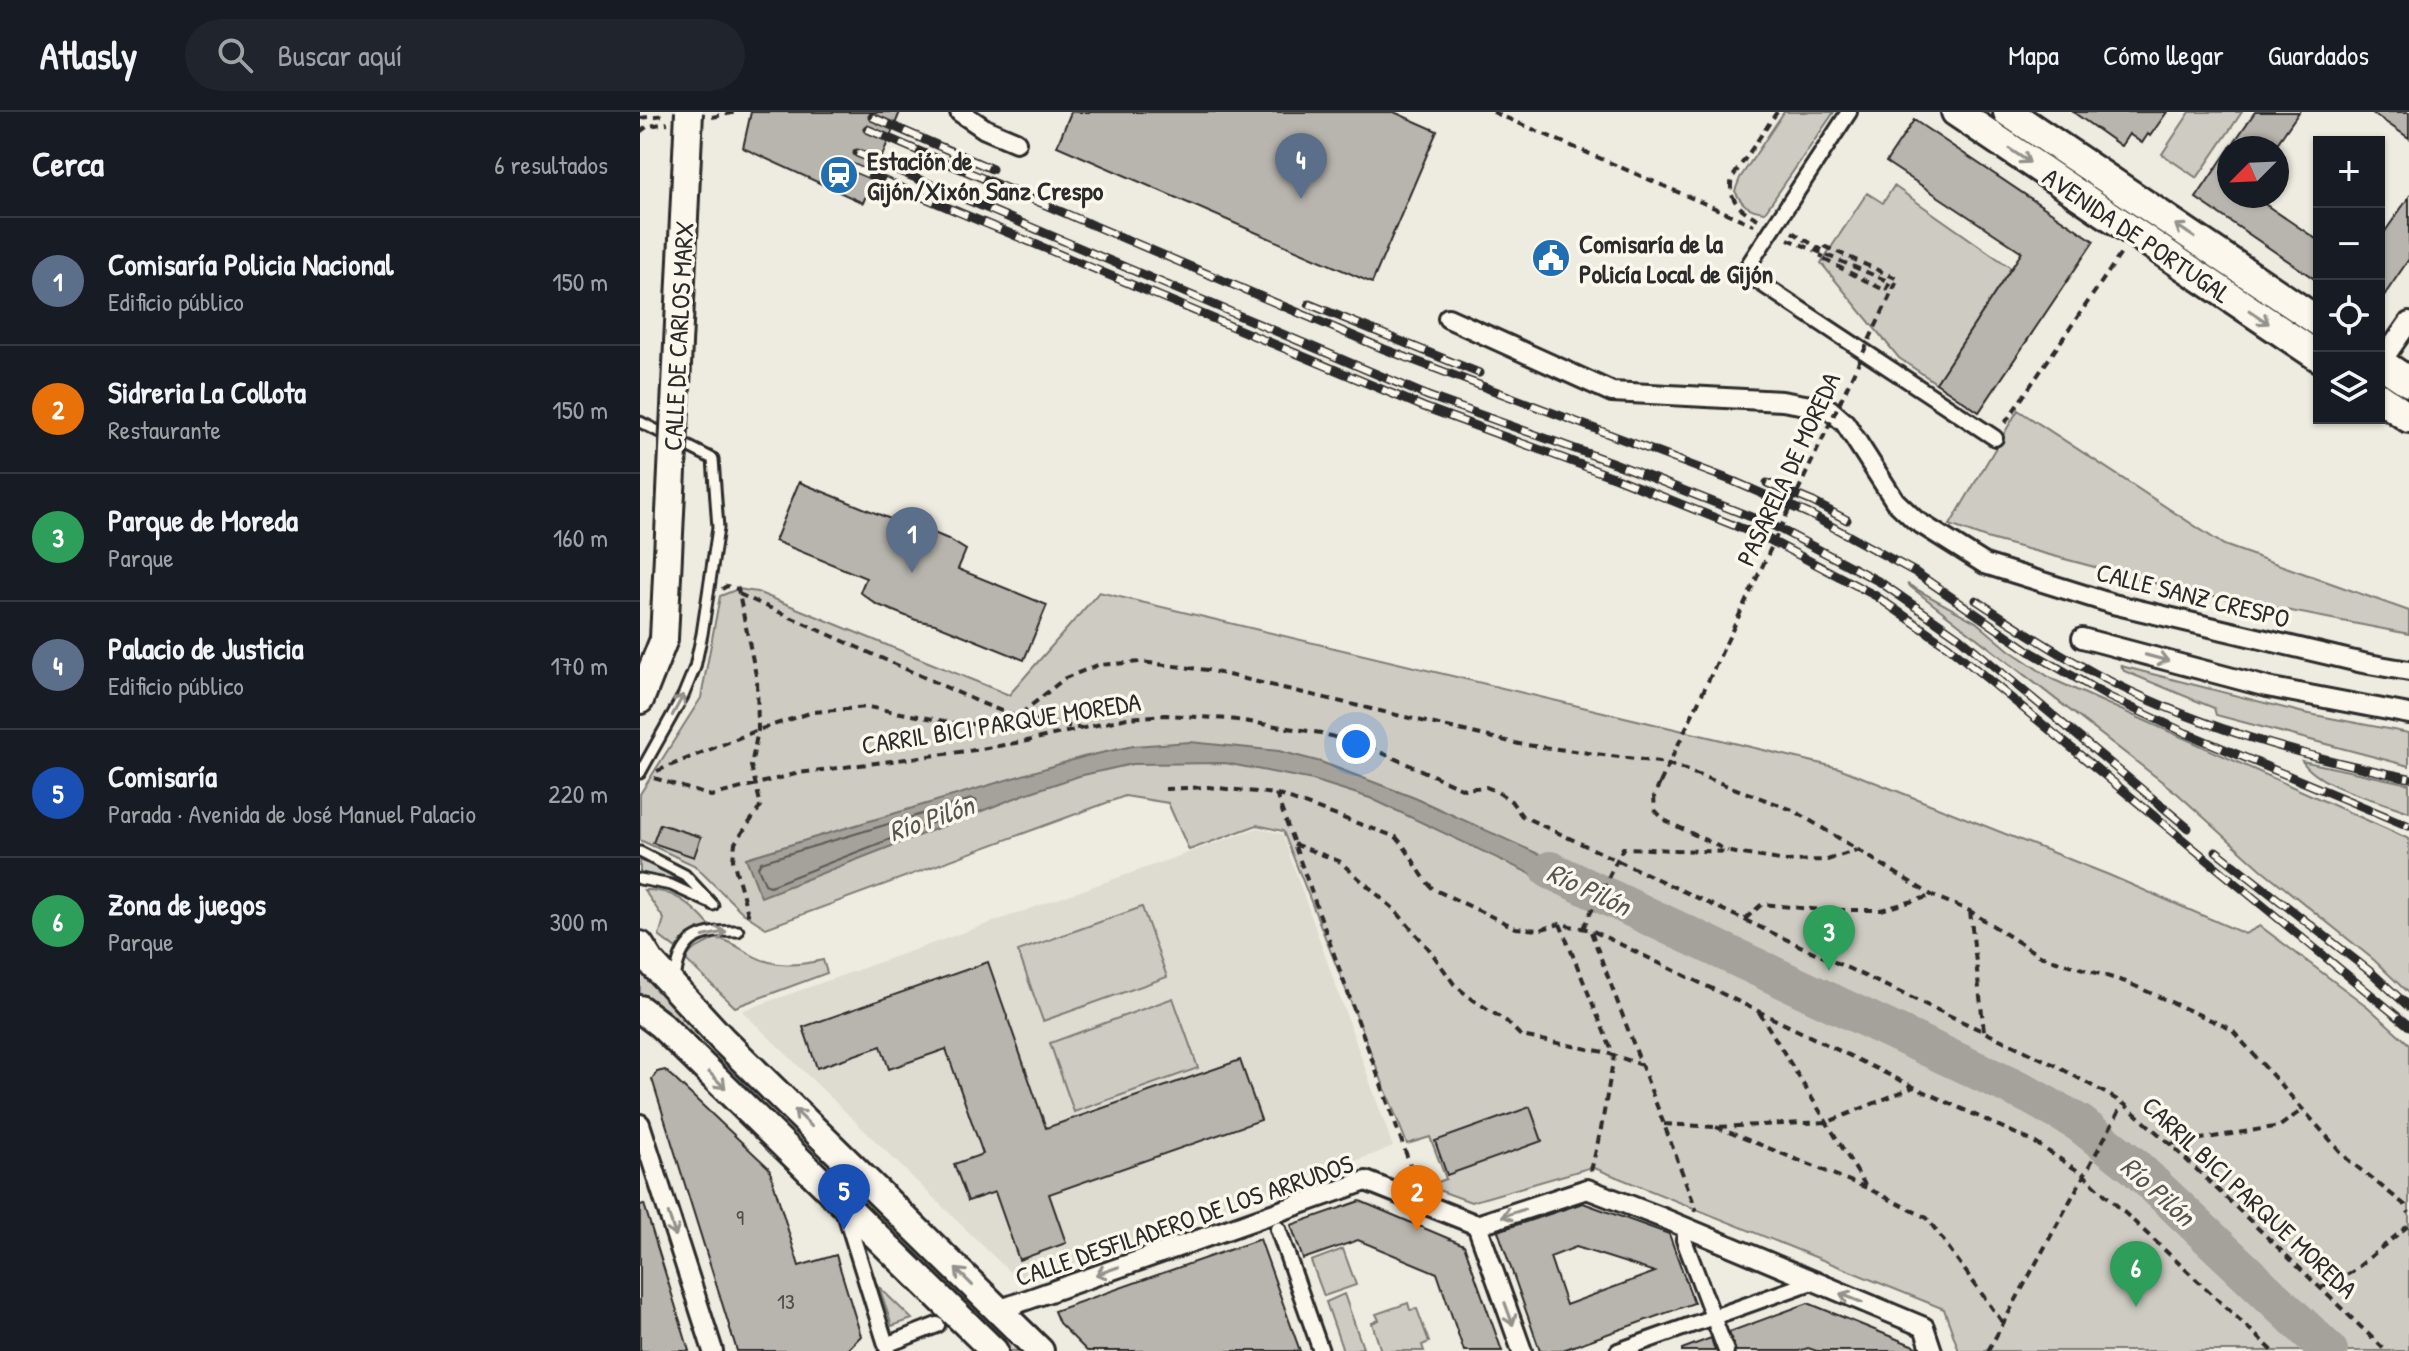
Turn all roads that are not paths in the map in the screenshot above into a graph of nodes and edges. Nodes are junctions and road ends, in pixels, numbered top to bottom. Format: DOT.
graph roads {
  1 [pos="960,112"];
  2 [pos="1849,112"];
  3 [pos="1956,112"];
  4 [pos="2008,112"];
  5 [pos="680,113"];
  6 [pos="1016,142"];
  7 [pos="1448,318"];
  8 [pos="2313,318"];
  9 [pos="2409,322"];
  10 [pos="2313,353"];
  11 [pos="2385,355"];
  12 [pos="2385,367"];
  13 [pos="2409,382"];
  14 [pos="2385,401"];
  15 [pos="2409,418"];
  16 [pos="640,422"];
  17 [pos="1995,438"];
  18 [pos="2082,638"];
  19 [pos="2409,671"];
  20 [pos="640,700"];
  21 [pos="2409,714"];
  22 [pos="643,775"];
  23 [pos="640,852"];
  24 [pos="640,879"];
  25 [pos="738,931"];
  26 [pos="640,945"];
  27 [pos="674,988"];
  28 [pos="640,1009"];
  29 [pos="640,1124"];
  30 [pos="842,1205"];
  31 [pos="1477,1225"];
  32 [pos="1278,1229"];
  33 [pos="1686,1229"];
  34 [pos="1812,1282"];
  35 [pos="998,1310"];
  36 [pos="1713,1318"];
  37 [pos="937,1325"];
  38 [pos="887,1348"];
  39 [pos="713,1351"];
  40 [pos="994,1351"];
  41 [pos="1040,1351"];
  42 [pos="1321,1351"];
  43 [pos="1522,1351"];
  44 [pos="1618,1351"];
  45 [pos="1726,1351"];
  46 [pos="1932,1351"];
  1 -- 6 [label="street"];
  2 -- 17 [label="street"];
  3 -- 10 [label="main road, AVENIDA DE PORTUGAL, one-way"];
  8 -- 4 [label="main road, AVENIDA DE PORTUGAL, one-way"];
  5 -- 20 [label="main road, CALLE DE CARLOS MARX, bridge"];
  7 -- 19 [label="street, CALLE SANZ CRESPO"];
  9 -- 11 [label="street"];
  12 -- 13 [label="main road"];
  14 -- 15 [label="main road"];
  22 -- 16 [label="lane, one-way"];
  18 -- 21 [label="street, one-way"];
  23 -- 24 [label="lane"];
  27 -- 25 [label="lane, one-way"];
  26 -- 27 [label="main road"];
  35 -- 27 [label="main road, one-way"];
  28 -- 30 [label="main road, one-way"];
  29 -- 39 [label="street, one-way"];
  30 -- 38 [label="street"];
  30 -- 40 [label="main road"];
  33 -- 31 [label="street, one-way"];
  31 -- 35 [label="street, CALLE DESFILADERO DE LOS ARRUDOS, one-way"];
  31 -- 43 [label="street, one-way"];
  32 -- 42 [label="street"];
  33 -- 34 [label="street"];
  33 -- 36 [label="street"];
  34 -- 36 [label="street"];
  46 -- 34 [label="street, one-way"];
  35 -- 41 [label="main road"];
  36 -- 44 [label="street"];
  36 -- 45 [label="street"];
  37 -- 38 [label="street"];
}
